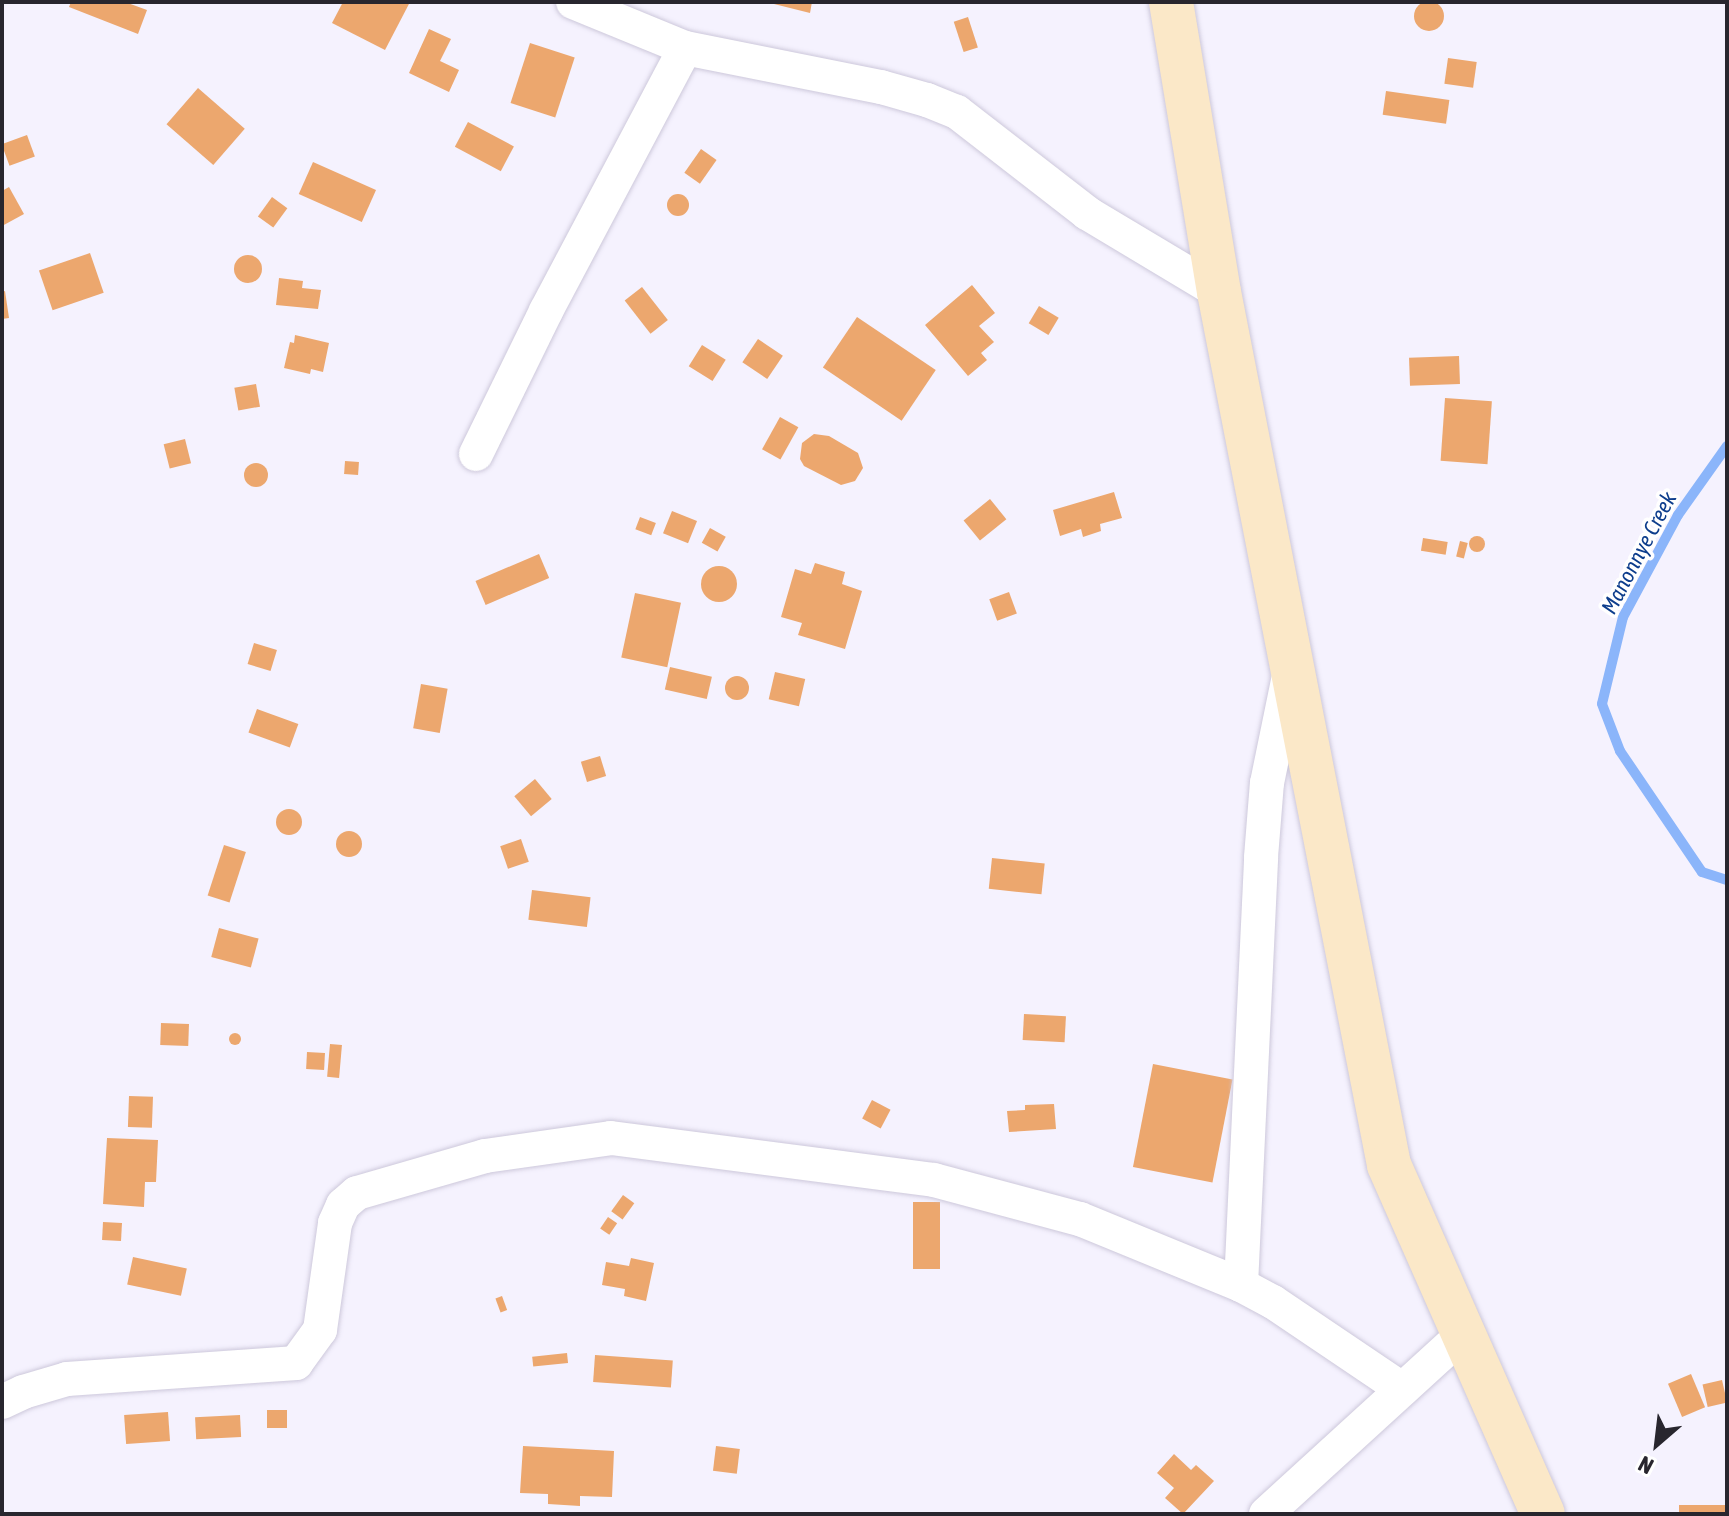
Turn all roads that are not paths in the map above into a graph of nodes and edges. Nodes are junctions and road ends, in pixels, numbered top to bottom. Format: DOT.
graph roads {
  1 [pos="573,2"];
  2 [pos="1171,2"];
  3 [pos="685,48"];
  4 [pos="1219,292"];
  5 [pos="476,454"];
  6 [pos="1293,659"];
  7 [pos="1241,1285"];
  8 [pos="1465,1332"];
  9 [pos="1402,1389"];
  10 [pos="2,1402"];
  11 [pos="1266,1514"];
  12 [pos="1543,1514"];
  1 -- 3 [label="street"];
  2 -- 4 [label="street"];
  3 -- 4 [label="street"];
  3 -- 5 [label="street"];
  4 -- 6 [label="street"];
  6 -- 7 [label="street"];
  6 -- 8 [label="street"];
  7 -- 9 [label="street"];
  7 -- 10 [label="street"];
  8 -- 9 [label="street"];
  8 -- 12 [label="street"];
  9 -- 11 [label="street"];
}
